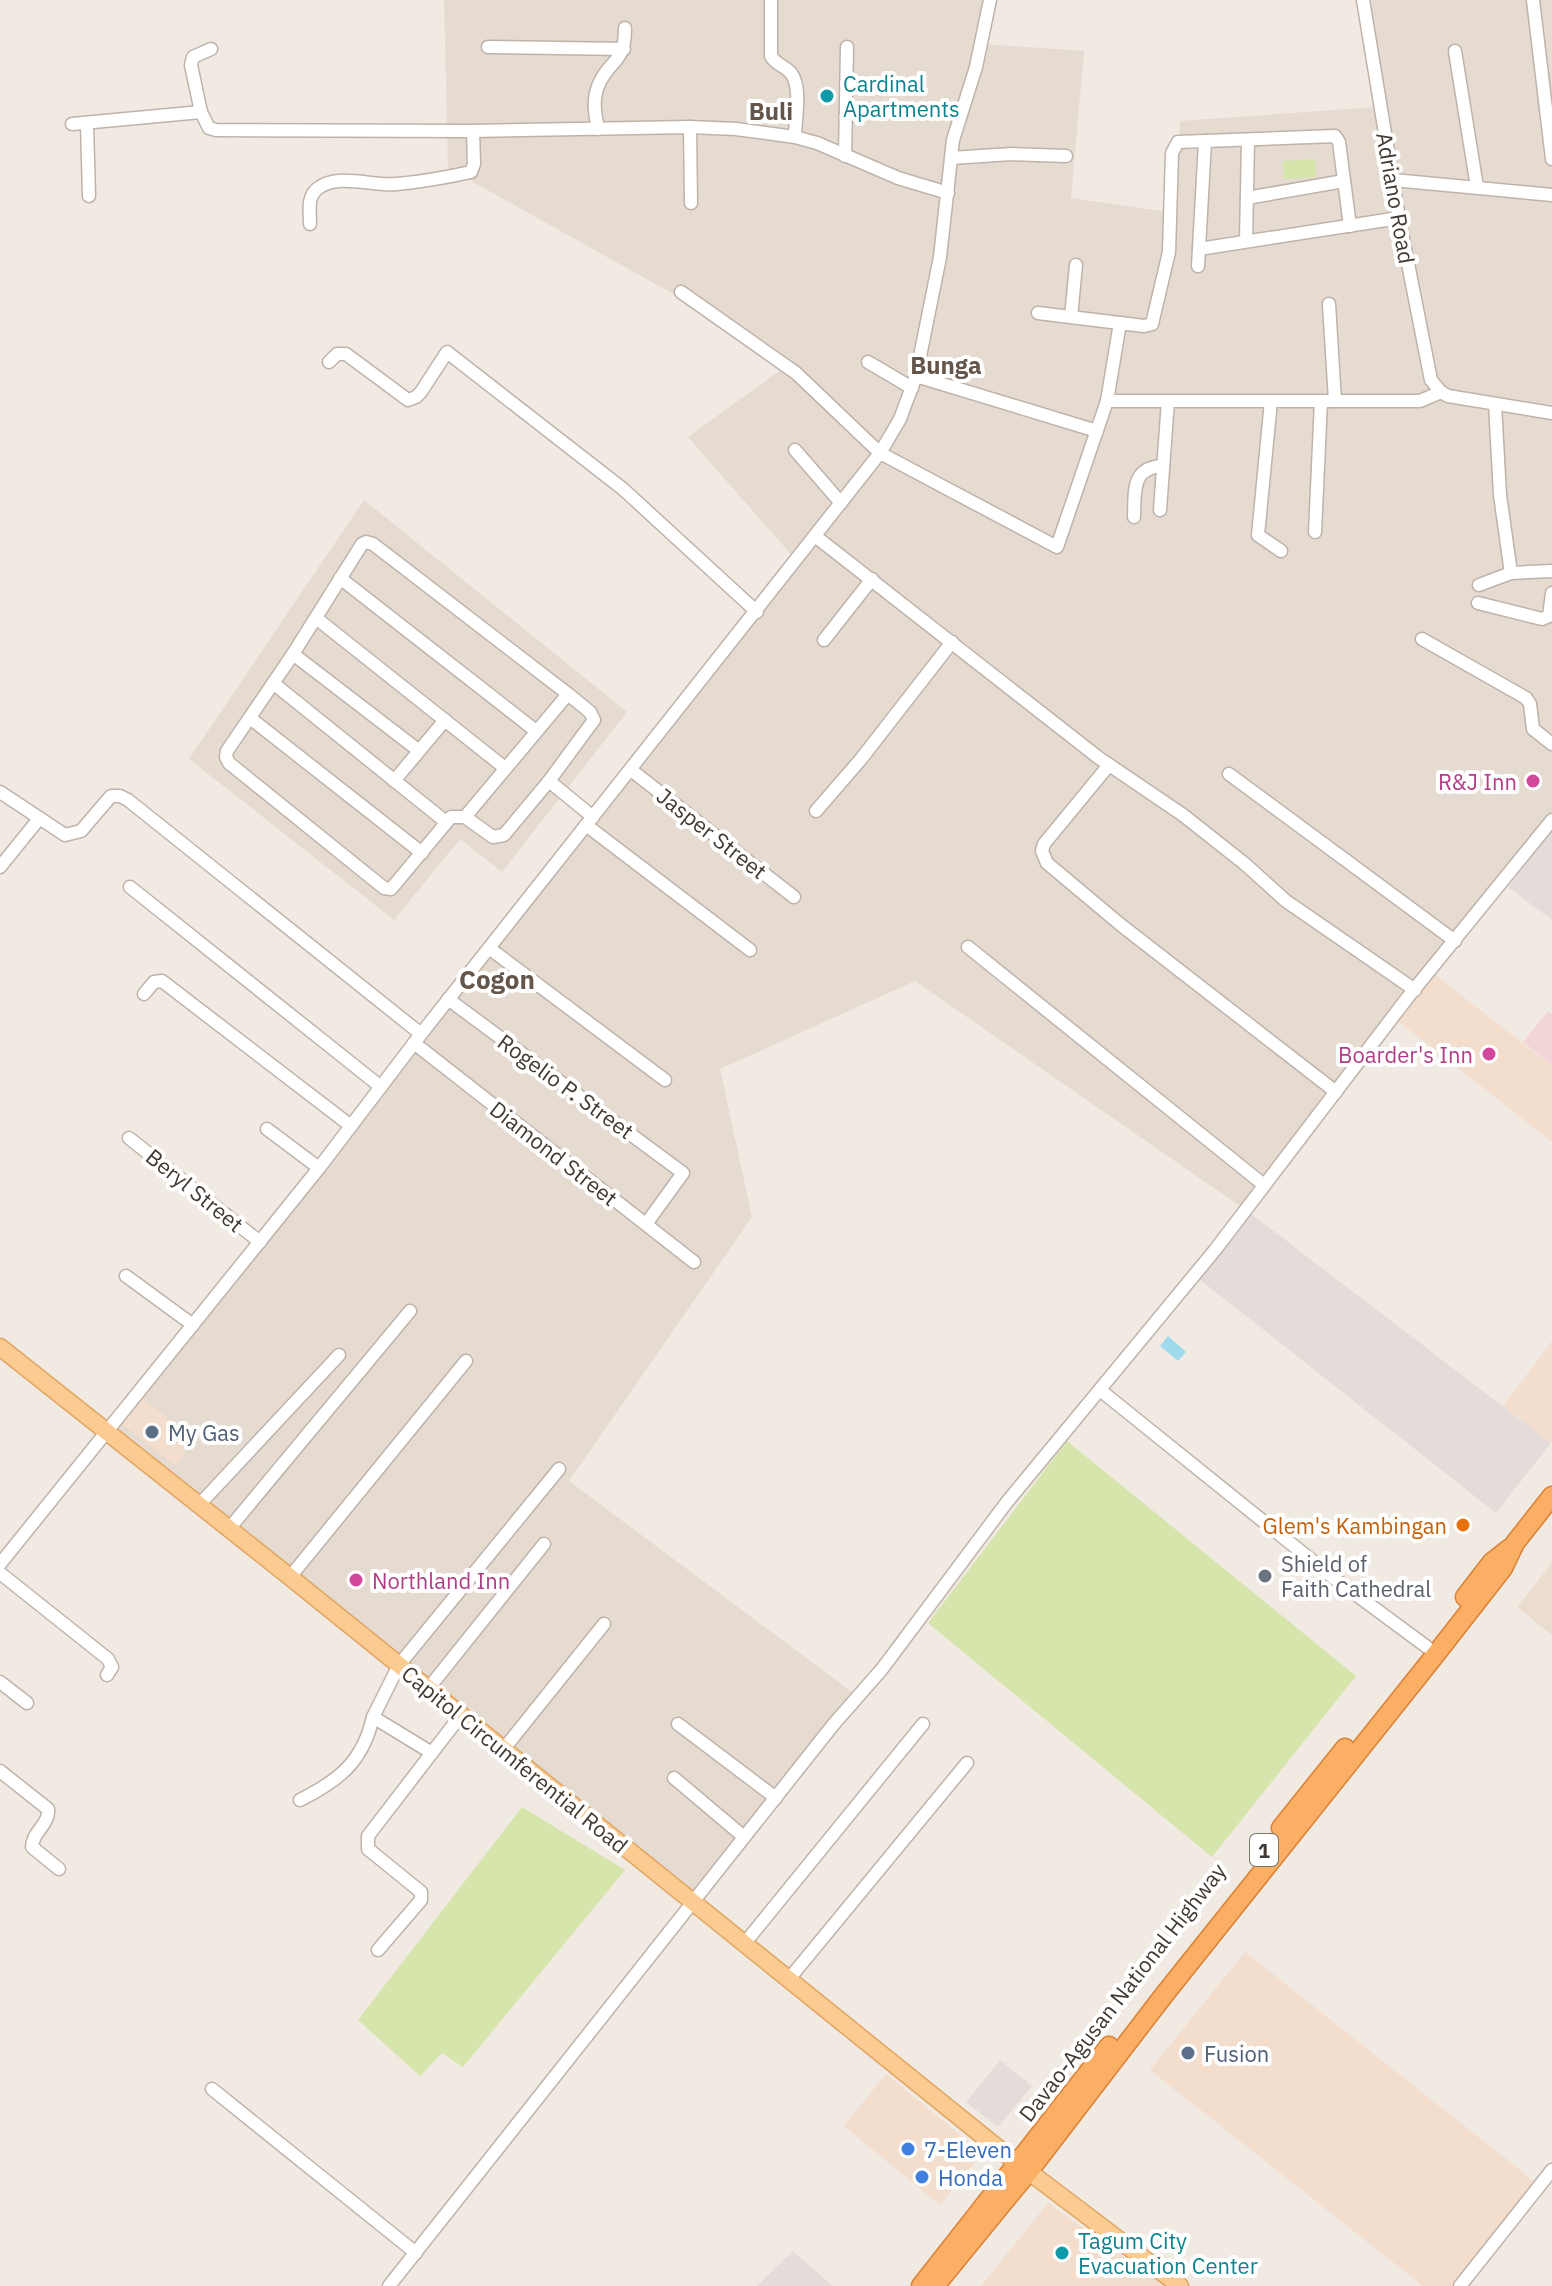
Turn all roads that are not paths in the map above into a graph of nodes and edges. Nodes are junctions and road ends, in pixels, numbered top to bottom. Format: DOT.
graph roads {
  1 [pos="771,0"];
  2 [pos="990,0"];
  3 [pos="1363,0"];
  4 [pos="1533,0"];
  5 [pos="625,28"];
  6 [pos="488,47"];
  7 [pos="847,47"];
  8 [pos="211,49"];
  9 [pos="624,49"];
  10 [pos="1455,51"];
  11 [pos="201,112"];
  12 [pos="1549,122"];
  13 [pos="72,124"];
  14 [pos="87,124"];
  15 [pos="690,127"];
  16 [pos="598,129"];
  17 [pos="473,131"];
  18 [pos="795,137"];
  19 [pos="1248,141"];
  20 [pos="1205,142"];
  21 [pos="845,156"];
  22 [pos="1066,156"];
  23 [pos="951,158"];
  24 [pos="1552,159"];
  25 [pos="1393,180"];
  26 [pos="1344,181"];
  27 [pos="1477,187"];
  28 [pos="948,193"];
  29 [pos="1552,195"];
  30 [pos="89,196"];
  31 [pos="1247,198"];
  32 [pos="691,203"];
  33 [pos="1399,218"];
  34 [pos="310,224"];
  35 [pos="1350,226"];
  36 [pos="1246,241"];
  37 [pos="1199,249"];
  38 [pos="1076,265"];
  39 [pos="1198,266"];
  40 [pos="681,292"];
  41 [pos="1329,304"];
  42 [pos="1038,313"];
  43 [pos="1071,317"];
  44 [pos="1120,323"];
  45 [pos="329,362"];
  46 [pos="868,362"];
  47 [pos="914,382"];
  48 [pos="1441,392"];
  49 [pos="1107,401"];
  50 [pos="1168,401"];
  51 [pos="1271,401"];
  52 [pos="1321,401"];
  53 [pos="1335,401"];
  54 [pos="1495,404"];
  55 [pos="1552,413"];
  56 [pos="1097,431"];
  57 [pos="795,450"];
  58 [pos="880,453"];
  59 [pos="1163,466"];
  60 [pos="841,503"];
  61 [pos="1160,510"];
  62 [pos="1134,517"];
  63 [pos="1315,532"];
  64 [pos="815,536"];
  65 [pos="1281,551"];
  66 [pos="1552,571"];
  67 [pos="1511,573"];
  68 [pos="340,578"];
  69 [pos="872,579"];
  70 [pos="1479,585"];
  71 [pos="1552,593"];
  72 [pos="1478,603"];
  73 [pos="757,612"];
  74 [pos="316,618"];
  75 [pos="1422,639"];
  76 [pos="824,640"];
  77 [pos="952,642"];
  78 [pos="293,654"];
  79 [pos="273,683"];
  80 [pos="568,694"];
  81 [pos="250,718"];
  82 [pos="445,720"];
  83 [pos="536,731"];
  84 [pos="1552,744"];
  85 [pos="418,750"];
  86 [pos="1109,765"];
  87 [pos="505,768"];
  88 [pos="631,770"];
  89 [pos="1229,774"];
  90 [pos="394,781"];
  91 [pos="549,781"];
  92 [pos="0,793"];
  93 [pos="816,811"];
  94 [pos="465,817"];
  95 [pos="38,820"];
  96 [pos="1552,820"];
  97 [pos="589,821"];
  98 [pos="446,822"];
  99 [pos="422,853"];
  100 [pos="0,867"];
  101 [pos="130,887"];
  102 [pos="794,897"];
  103 [pos="1455,941"];
  104 [pos="968,947"];
  105 [pos="489,948"];
  106 [pos="750,950"];
  107 [pos="1415,990"];
  108 [pos="144,994"];
  109 [pos="448,999"];
  110 [pos="417,1039"];
  111 [pos="665,1080"];
  112 [pos="381,1087"];
  113 [pos="1336,1092"];
  114 [pos="351,1126"];
  115 [pos="267,1129"];
  116 [pos="129,1138"];
  117 [pos="319,1168"];
  118 [pos="1264,1185"];
  119 [pos="646,1224"];
  120 [pos="260,1242"];
  121 [pos="694,1262"];
  122 [pos="126,1276"];
  123 [pos="410,1311"];
  124 [pos="193,1325"];
  125 [pos="0,1347"];
  126 [pos="339,1355"];
  127 [pos="466,1361"];
  128 [pos="1100,1390"];
  129 [pos="105,1432"];
  130 [pos="559,1469"];
  131 [pos="1552,1496"];
  132 [pos="198,1506"];
  133 [pos="228,1530"];
  134 [pos="1515,1543"];
  135 [pos="544,1544"];
  136 [pos="0,1564"];
  137 [pos="0,1573"];
  138 [pos="290,1577"];
  139 [pos="604,1624"];
  140 [pos="1427,1647"];
  141 [pos="399,1665"];
  142 [pos="107,1675"];
  143 [pos="0,1682"];
  144 [pos="1407,1682"];
  145 [pos="428,1689"];
  146 [pos="27,1703"];
  147 [pos="461,1715"];
  148 [pos="373,1717"];
  149 [pos="678,1724"];
  150 [pos="923,1724"];
  151 [pos="503,1750"];
  152 [pos="432,1753"];
  153 [pos="967,1763"];
  154 [pos="0,1771"];
  155 [pos="674,1778"];
  156 [pos="776,1798"];
  157 [pos="300,1800"];
  158 [pos="744,1837"];
  159 [pos="59,1869"];
  160 [pos="693,1904"];
  161 [pos="744,1944"];
  162 [pos="378,1950"];
  163 [pos="789,1979"];
  164 [pos="212,2089"];
  165 [pos="1024,2167"];
  166 [pos="1552,2170"];
  167 [pos="416,2253"];
  168 [pos="389,2286"];
  169 [pos="921,2286"];
  170 [pos="935,2286"];
  171 [pos="1180,2286"];
  172 [pos="1460,2286"];
  1 -- 18 [label="street"];
  2 -- 23 [label="street"];
  3 -- 25 [label="street, Adriano Road"];
  4 -- 12 [label="street"];
  5 -- 9 [label="street"];
  6 -- 9 [label="street"];
  7 -- 21 [label="street"];
  8 -- 11 [label="street"];
  9 -- 16 [label="street"];
  10 -- 27 [label="street"];
  11 -- 14 [label="street"];
  11 -- 17 [label="street"];
  12 -- 24 [label="street"];
  13 -- 14 [label="street"];
  14 -- 30 [label="street"];
  15 -- 16 [label="street"];
  15 -- 18 [label="street"];
  15 -- 32 [label="street"];
  16 -- 17 [label="street"];
  17 -- 34 [label="street"];
  18 -- 21 [label="street"];
  19 -- 20 [label="street"];
  19 -- 26 [label="street"];
  19 -- 31 [label="street"];
  20 -- 37 [label="street"];
  20 -- 44 [label="street"];
  21 -- 28 [label="street"];
  22 -- 23 [label="street"];
  23 -- 28 [label="street"];
  25 -- 27 [label="street"];
  25 -- 33 [label="street, Adriano Road"];
  26 -- 31 [label="street"];
  26 -- 35 [label="street"];
  27 -- 29 [label="street"];
  28 -- 47 [label="street"];
  31 -- 36 [label="street"];
  33 -- 35 [label="street"];
  33 -- 48 [label="street, Adriano Road"];
  35 -- 36 [label="street"];
  36 -- 37 [label="street"];
  37 -- 39 [label="street"];
  38 -- 43 [label="street"];
  40 -- 58 [label="street"];
  41 -- 53 [label="street"];
  42 -- 43 [label="street"];
  43 -- 44 [label="street"];
  44 -- 49 [label="street"];
  45 -- 73 [label="street"];
  46 -- 47 [label="street"];
  47 -- 56 [label="street"];
  47 -- 58 [label="street"];
  48 -- 53 [label="street"];
  48 -- 54 [label="street"];
  49 -- 50 [label="street"];
  49 -- 56 [label="street"];
  50 -- 51 [label="street"];
  50 -- 59 [label="street"];
  51 -- 52 [label="street"];
  51 -- 65 [label="street"];
  52 -- 53 [label="street"];
  52 -- 63 [label="street"];
  54 -- 55 [label="street"];
  54 -- 67 [label="street"];
  56 -- 58 [label="street"];
  57 -- 60 [label="street"];
  58 -- 60 [label="street"];
  59 -- 61 [label="street"];
  59 -- 62 [label="street"];
  60 -- 64 [label="street"];
  64 -- 69 [label="street"];
  64 -- 73 [label="street"];
  66 -- 67 [label="street"];
  67 -- 70 [label="street"];
  68 -- 74 [label="street"];
  68 -- 80 [label="street"];
  68 -- 83 [label="street"];
  69 -- 76 [label="street"];
  69 -- 77 [label="street"];
  71 -- 72 [label="street"];
  73 -- 88 [label="street"];
  74 -- 78 [label="street"];
  74 -- 82 [label="street"];
  75 -- 84 [label="street"];
  77 -- 86 [label="street"];
  77 -- 93 [label="street"];
  78 -- 79 [label="street"];
  78 -- 85 [label="street"];
  79 -- 81 [label="street"];
  79 -- 90 [label="street"];
  80 -- 83 [label="street"];
  80 -- 91 [label="street"];
  81 -- 99 [label="street"];
  81 -- 99 [label="street"];
  82 -- 85 [label="street"];
  82 -- 87 [label="street"];
  83 -- 87 [label="street"];
  85 -- 90 [label="street"];
  86 -- 107 [label="street"];
  86 -- 113 [label="street"];
  87 -- 94 [label="street"];
  88 -- 97 [label="street"];
  88 -- 102 [label="street, Jasper Street"];
  89 -- 103 [label="street"];
  90 -- 98 [label="street"];
  91 -- 94 [label="street"];
  91 -- 97 [label="street"];
  92 -- 95 [label="street"];
  94 -- 98 [label="street"];
  95 -- 100 [label="street"];
  95 -- 110 [label="street, Diamond Street"];
  96 -- 103 [label="street"];
  97 -- 105 [label="street"];
  97 -- 106 [label="street"];
  98 -- 99 [label="street"];
  101 -- 112 [label="street"];
  103 -- 107 [label="street"];
  104 -- 118 [label="street"];
  105 -- 109 [label="street"];
  105 -- 111 [label="street"];
  107 -- 113 [label="street"];
  108 -- 114 [label="street"];
  109 -- 110 [label="street"];
  109 -- 119 [label="street, Rogelio P. Street"];
  110 -- 112 [label="street"];
  110 -- 119 [label="street, Diamond Street"];
  112 -- 114 [label="street"];
  113 -- 118 [label="street"];
  114 -- 117 [label="street"];
  115 -- 117 [label="street"];
  116 -- 120 [label="street, Beryl Street"];
  117 -- 120 [label="street"];
  118 -- 128 [label="street"];
  119 -- 121 [label="street, Diamond Street"];
  120 -- 124 [label="street"];
  122 -- 124 [label="street"];
  123 -- 133 [label="street"];
  124 -- 129 [label="street"];
  125 -- 129 [label="main road, Capitol Circumferential Road"];
  126 -- 132 [label="street"];
  127 -- 138 [label="street"];
  128 -- 140 [label="street"];
  128 -- 156 [label="street"];
  129 -- 132 [label="main road, Capitol Circumferential Road"];
  129 -- 136 [label="street"];
  130 -- 141 [label="street"];
  131 -- 134 [label="highway, Davao-Agusan National Highway / 1"];
  132 -- 133 [label="main road, Capitol Circumferential Road"];
  133 -- 138 [label="main road, Capitol Circumferential Road"];
  134 -- 140 [label="highway, Davao-Agusan National Highway / 1"];
  134 -- 144 [label="highway, Davao-Agusan National Highway / 1"];
  135 -- 145 [label="street"];
  137 -- 142 [label="street"];
  138 -- 141 [label="main road, Capitol Circumferential Road"];
  139 -- 151 [label="street"];
  140 -- 144 [label="highway, Davao-Agusan National Highway / 1"];
  141 -- 145 [label="main road, Capitol Circumferential Road"];
  141 -- 148 [label="street"];
  143 -- 146 [label="street"];
  144 -- 165 [label="highway, Davao-Agusan National Highway / 1"];
  145 -- 147 [label="main road, Capitol Circumferential Road"];
  147 -- 151 [label="main road, Capitol Circumferential Road"];
  147 -- 152 [label="street"];
  148 -- 152 [label="street"];
  148 -- 157 [label="street"];
  149 -- 156 [label="street"];
  150 -- 161 [label="street"];
  151 -- 160 [label="main road, Capitol Circumferential Road"];
  152 -- 162 [label="street"];
  153 -- 163 [label="street"];
  154 -- 159 [label="street"];
  155 -- 158 [label="street"];
  156 -- 158 [label="street"];
  158 -- 160 [label="street"];
  160 -- 161 [label="main road, Capitol Circumferential Road"];
  160 -- 167 [label="street"];
  161 -- 163 [label="main road, Capitol Circumferential Road"];
  163 -- 165 [label="main road, Capitol Circumferential Road"];
  164 -- 167 [label="street"];
  165 -- 169 [label="highway, Davao-Agusan National Highway / 1"];
  165 -- 170 [label="highway, Davao-Agusan National Highway / 1"];
  165 -- 171 [label="main road, Capitol Circumferential Road"];
  166 -- 172 [label="street"];
  167 -- 168 [label="street"];
}
